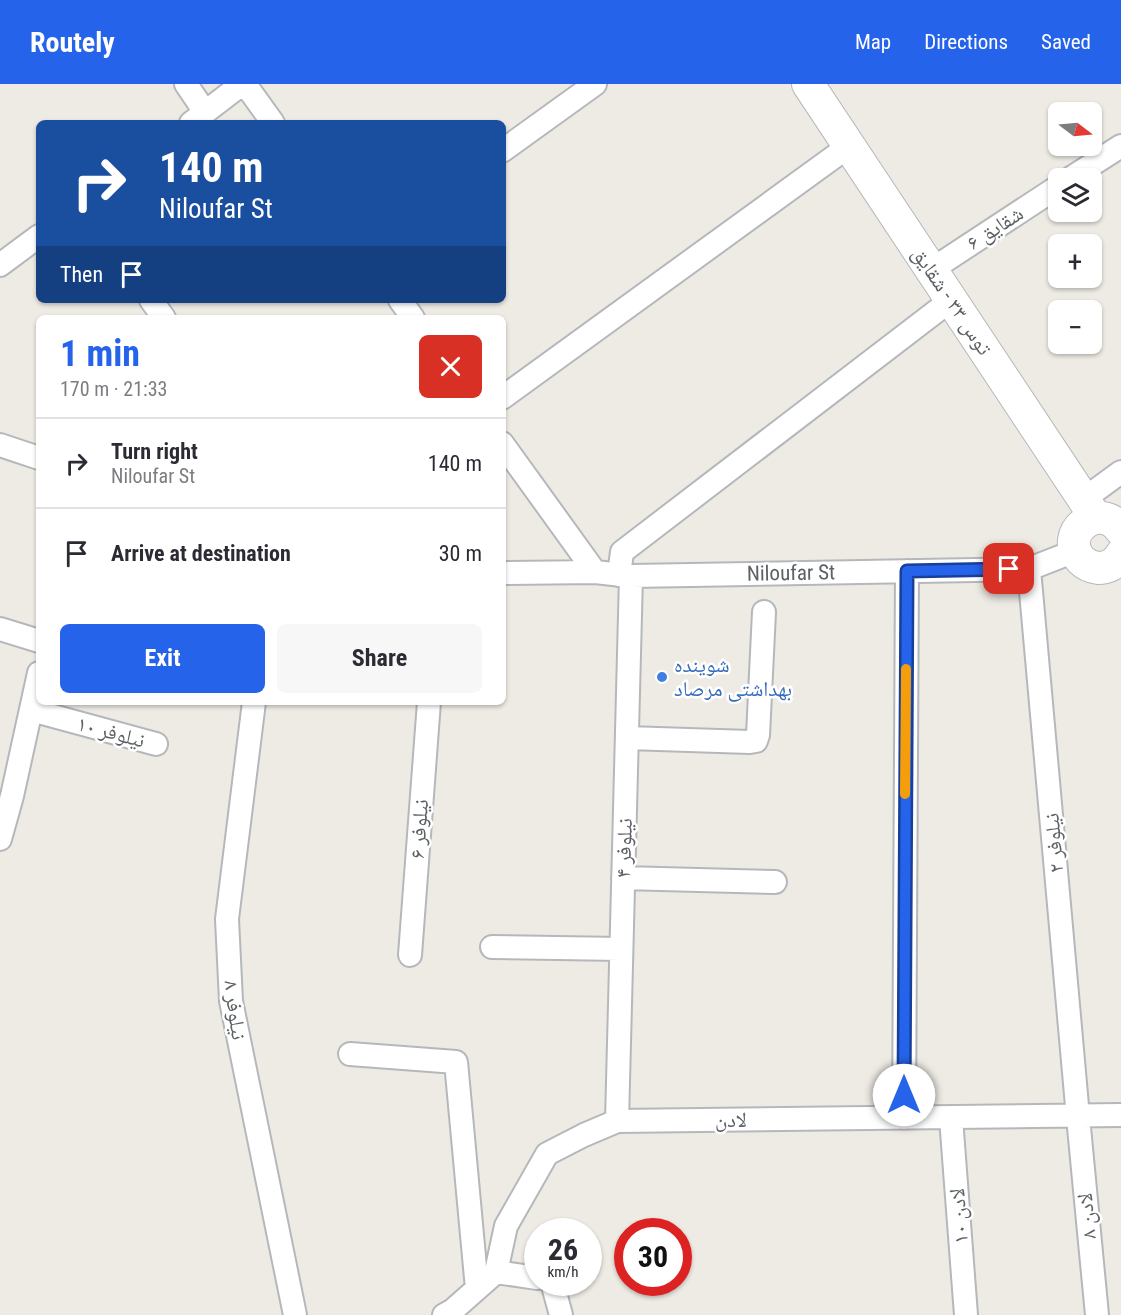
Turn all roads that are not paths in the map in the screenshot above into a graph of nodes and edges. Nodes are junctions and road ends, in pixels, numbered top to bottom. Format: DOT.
graph roads {
  1 [pos="186,84"];
  2 [pos="244,84"];
  3 [pos="595,84"];
  4 [pos="808,84"];
  5 [pos="198,118"];
  6 [pos="271,120"];
  7 [pos="849,146"];
  8 [pos="1121,146"];
  9 [pos="506,148"];
  10 [pos="1087,168"];
  11 [pos="1048,193"];
  12 [pos="36,238"];
  13 [pos="0,265"];
  14 [pos="932,270"];
  15 [pos="951,300"];
  16 [pos="506,395"];
  17 [pos="0,445"];
  18 [pos="506,449"];
  19 [pos="36,457"];
  20 [pos="1121,472"];
  21 [pos="1100,516"];
  22 [pos="1076,551"];
  23 [pos="1121,555"];
  24 [pos="1029,569"];
  25 [pos="907,571"];
  26 [pos="595,572"];
  27 [pos="506,573"];
  28 [pos="625,575"];
  29 [pos="764,612"];
  30 [pos="0,629"];
  31 [pos="36,640"];
  32 [pos="36,687"];
  33 [pos="254,705"];
  34 [pos="429,705"];
  35 [pos="31,710"];
  36 [pos="627,738"];
  37 [pos="156,744"];
  38 [pos="6,795"];
  39 [pos="0,839"];
  40 [pos="623,878"];
  41 [pos="776,882"];
  42 [pos="492,947"];
  43 [pos="621,949"];
  44 [pos="410,955"];
  45 [pos="350,1054"];
  46 [pos="1121,1115"];
  47 [pos="1078,1117"];
  48 [pos="904,1118"];
  49 [pos="951,1118"];
  50 [pos="617,1121"];
  51 [pos="496,1272"];
  52 [pos="524,1276"];
  53 [pos="477,1289"];
  54 [pos="556,1296"];
  55 [pos="295,1315"];
  56 [pos="444,1315"];
  57 [pos="561,1315"];
  58 [pos="966,1315"];
  59 [pos="1097,1315"];
  1 -- 5 [label="street"];
  2 -- 5 [label="street"];
  2 -- 6 [label="street"];
  3 -- 9 [label="street"];
  4 -- 7 [label="street, توس ۳۳ - شقایق"];
  7 -- 14 [label="street, توس ۳۳ - شقایق"];
  7 -- 16 [label="street"];
  8 -- 10 [label="street"];
  11 -- 14 [label="street, شقایق ۶"];
  12 -- 13 [label="street"];
  14 -- 15 [label="street, توس ۳۳ - شقایق"];
  15 -- 21 [label="street, توس ۳۳ - شقایق"];
  15 -- 28 [label="street, نیلوفر ۴"];
  17 -- 19 [label="street"];
  18 -- 26 [label="street"];
  20 -- 21 [label="street"];
  21 -- 22 [label="street"];
  22 -- 23 [label="street"];
  22 -- 24 [label="street, Niloufar St"];
  24 -- 25 [label="street, Niloufar St"];
  24 -- 47 [label="street, نیلوفر ۲"];
  25 -- 28 [label="street, Niloufar St"];
  25 -- 48 [label="street"];
  26 -- 27 [label="street, Niloufar St"];
  26 -- 28 [label="street, Niloufar St"];
  28 -- 36 [label="street, نیلوفر ۴"];
  29 -- 36 [label="street"];
  30 -- 31 [label="street"];
  32 -- 35 [label="street"];
  33 -- 55 [label="street, نیلوفر ۸"];
  34 -- 44 [label="street, نیلوفر ۶"];
  35 -- 37 [label="street, نیلوفر ۱۰"];
  35 -- 38 [label="street"];
  36 -- 40 [label="street, نیلوفر ۴"];
  38 -- 39 [label="street"];
  40 -- 41 [label="street"];
  40 -- 43 [label="street, نیلوفر ۴"];
  42 -- 43 [label="street"];
  43 -- 50 [label="street, نیلوفر ۴"];
  45 -- 53 [label="street"];
  46 -- 47 [label="street, لادن"];
  47 -- 49 [label="street, لادن"];
  47 -- 59 [label="street, لادن ۸"];
  48 -- 49 [label="street, لادن"];
  48 -- 50 [label="street, لادن"];
  49 -- 58 [label="street, لادن ۱۰"];
  50 -- 51 [label="street, لادن"];
  51 -- 52 [label="street"];
  51 -- 53 [label="street"];
  53 -- 56 [label="street"];
  54 -- 57 [label="street"];
}
